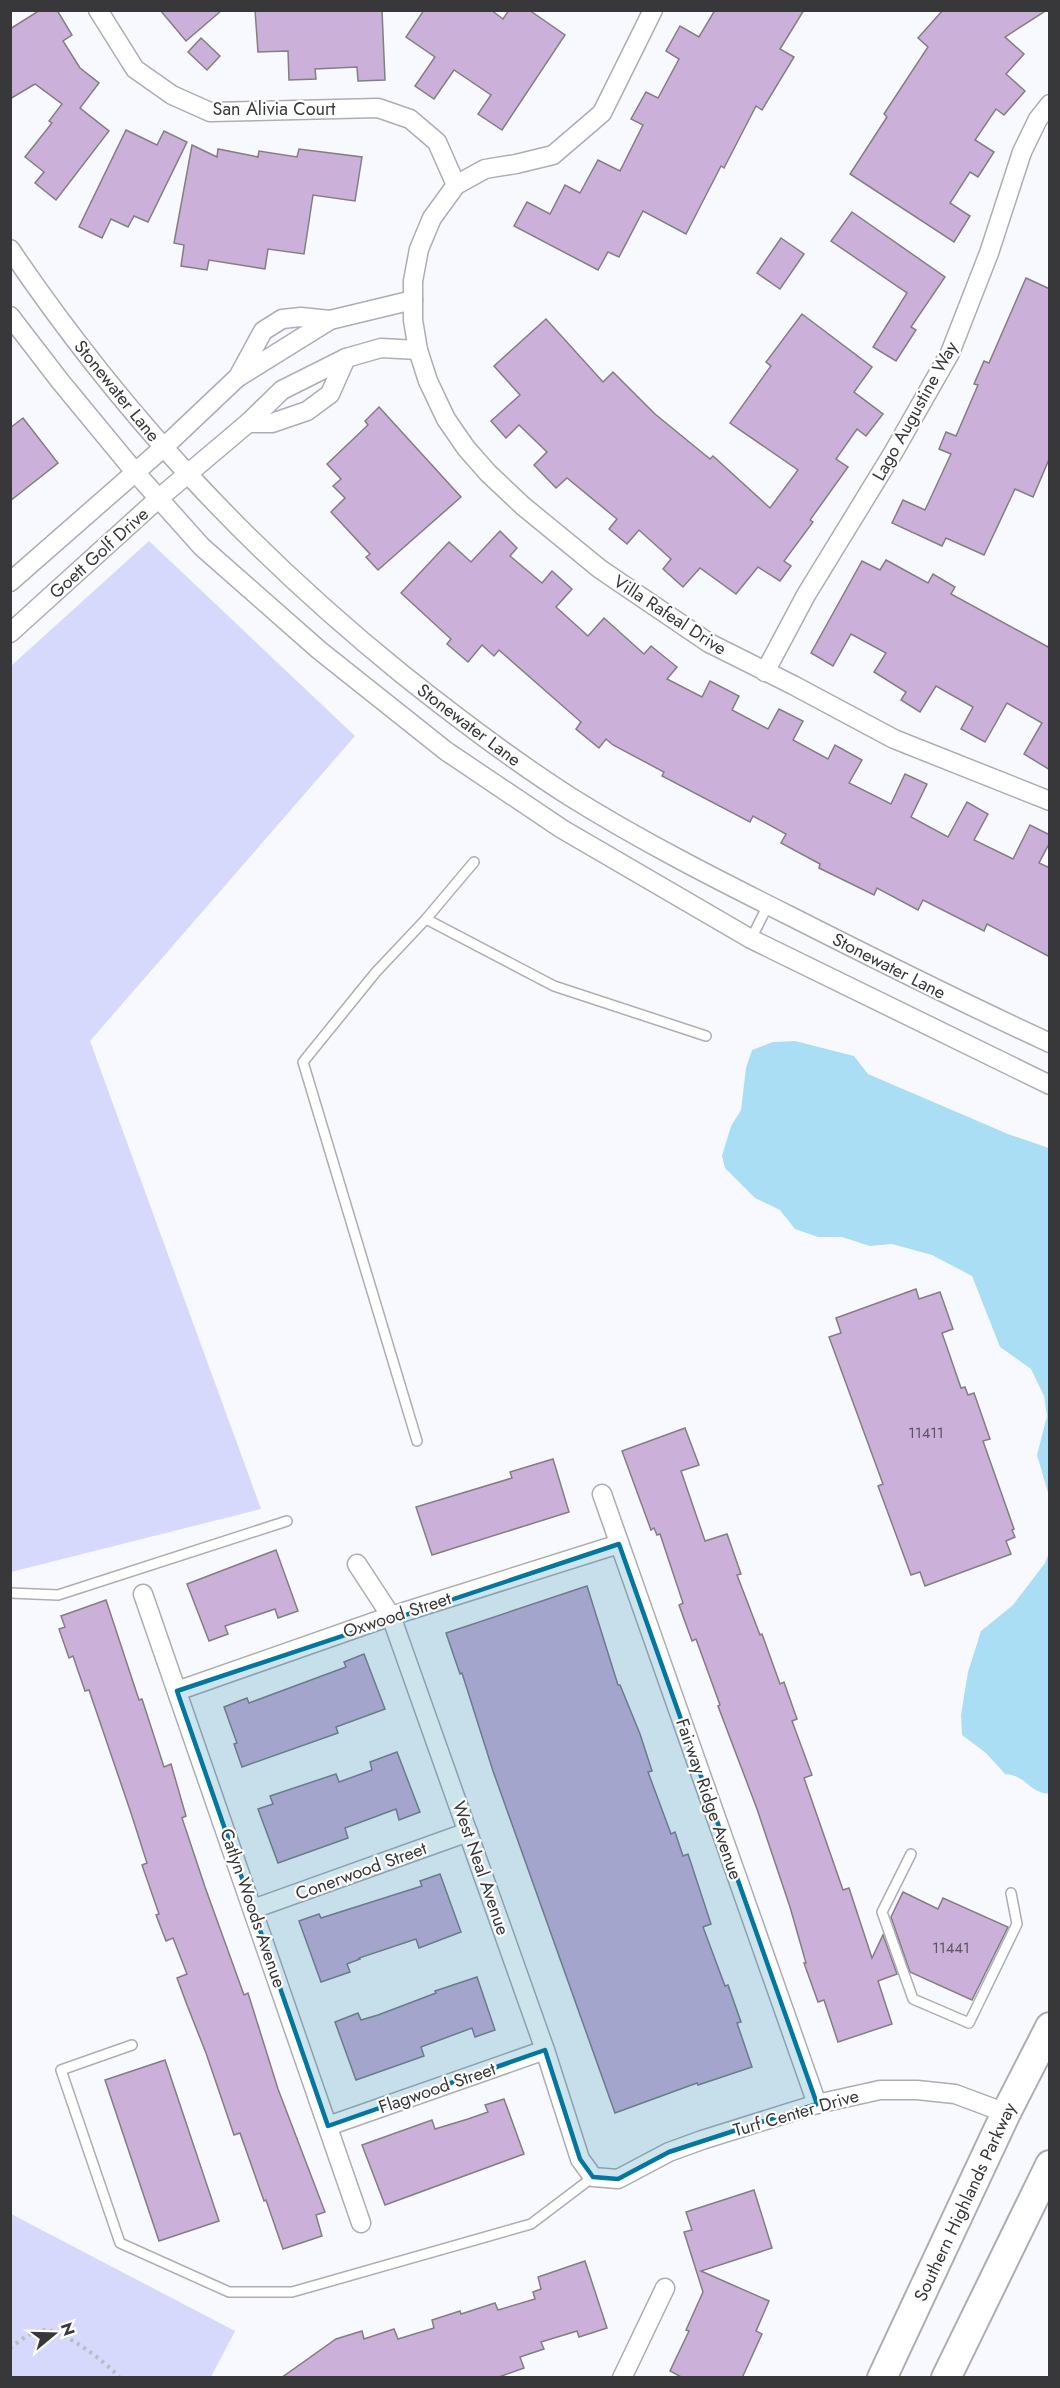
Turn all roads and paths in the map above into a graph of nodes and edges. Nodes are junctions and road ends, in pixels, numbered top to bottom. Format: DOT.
graph roads {
  1 [pos="98,10"];
  2 [pos="653,10"];
  3 [pos="1050,104"];
  4 [pos="456,184"];
  5 [pos="10,249"];
  6 [pos="413,300"];
  7 [pos="10,316"];
  8 [pos="330,320"];
  9 [pos="418,350"];
  10 [pos="346,358"];
  11 [pos="238,377"];
  12 [pos="248,423"];
  13 [pos="163,448"];
  14 [pos="135,472"];
  15 [pos="188,474"];
  16 [pos="158,499"];
  17 [pos="10,582"];
  18 [pos="10,633"];
  19 [pos="765,672"];
  20 [pos="1050,801"];
  21 [pos="474,862"];
  22 [pos="768,905"];
  23 [pos="426,919"];
  24 [pos="751,939"];
  25 [pos="706,1036"];
  26 [pos="1050,1043"];
  27 [pos="1050,1085"];
  28 [pos="417,1441"];
  29 [pos="602,1494"];
  30 [pos="287,1521"];
  31 [pos="619,1544"];
  32 [pos="357,1564"];
  33 [pos="10,1593"];
  34 [pos="143,1594"];
  35 [pos="391,1616"];
  36 [pos="177,1691"];
  37 [pos="468,1832"];
  38 [pos="911,1854"];
  39 [pos="1011,1893"];
  40 [pos="253,1909"];
  41 [pos="1050,2027"];
  42 [pos="132,2045"];
  43 [pos="545,2050"];
  44 [pos="817,2104"];
  45 [pos="1006,2113"];
  46 [pos="328,2126"];
  47 [pos="1050,2164"];
  48 [pos="593,2177"];
  49 [pos="362,2223"];
  50 [pos="665,2288"];
  51 [pos="10,2348"];
  52 [pos="120,2378"];
  53 [pos="622,2378"];
  54 [pos="882,2378"];
  55 [pos="946,2378"];
  1 -- 4 [label="street, San Alivia Court"];
  2 -- 4 [label="street"];
  3 -- 19 [label="street, Lago Augustine Way"];
  4 -- 6 [label="street, Villa Rafeal Drive"];
  5 -- 13 [label="street, Stonewater Lane"];
  6 -- 8 [label="street"];
  6 -- 9 [label="street, Villa Rafeal Drive"];
  7 -- 14 [label="street, Stonewater Lane"];
  8 -- 11 [label="street"];
  8 -- 11 [label="street"];
  9 -- 10 [label="street, Goett Golf Drive"];
  9 -- 19 [label="street, Villa Rafeal Drive"];
  10 -- 12 [label="street, Goett Golf Drive"];
  10 -- 12 [label="street"];
  11 -- 13 [label="street, Goett Golf Drive"];
  12 -- 15 [label="street, Goett Golf Drive"];
  13 -- 14 [label="street, Goett Golf Drive"];
  13 -- 15 [label="street, Stonewater Lane"];
  14 -- 16 [label="street, Stonewater Lane"];
  14 -- 17 [label="street, Goett Golf Drive"];
  15 -- 16 [label="street, Goett Golf Drive"];
  15 -- 22 [label="street, Stonewater Lane"];
  16 -- 18 [label="street, Goett Golf Drive"];
  16 -- 24 [label="street, Stonewater Lane"];
  19 -- 20 [label="street, Villa Rafeal Drive"];
  21 -- 23 [label="lane"];
  22 -- 24 [label="lane"];
  22 -- 26 [label="street, Stonewater Lane"];
  23 -- 25 [label="lane"];
  23 -- 28 [label="lane"];
  24 -- 27 [label="street, Stonewater Lane"];
  29 -- 31 [label="street, Fairway Ridge Avenue"];
  30 -- 33 [label="lane"];
  31 -- 35 [label="street, Oxwood Street"];
  31 -- 44 [label="street, Fairway Ridge Avenue"];
  32 -- 35 [label="street, West Neal Avenue"];
  34 -- 36 [label="street, Catlyn Woods Avenue"];
  35 -- 36 [label="street, Oxwood Street"];
  35 -- 37 [label="street, West Neal Avenue"];
  36 -- 40 [label="street, Catlyn Woods Avenue"];
  37 -- 40 [label="street, Conerwood Street"];
  37 -- 43 [label="street, West Neal Avenue"];
  38 -- 39 [label="lane"];
  40 -- 46 [label="street, Catlyn Woods Avenue"];
  41 -- 45 [label="main road, Southern Highlands Parkway"];
  42 -- 48 [label="lane"];
  43 -- 46 [label="street, Flagwood Street"];
  43 -- 48 [label="street, West Neal Avenue"];
  44 -- 45 [label="street, Turf Center Drive"];
  44 -- 48 [label="street, Turf Center Drive"];
  45 -- 54 [label="main road, Southern Highlands Parkway"];
  46 -- 49 [label="street, Catlyn Woods Avenue"];
  47 -- 55 [label="main road"];
  50 -- 53 [label="street"];
  51 -- 52 [label="path"];
}
